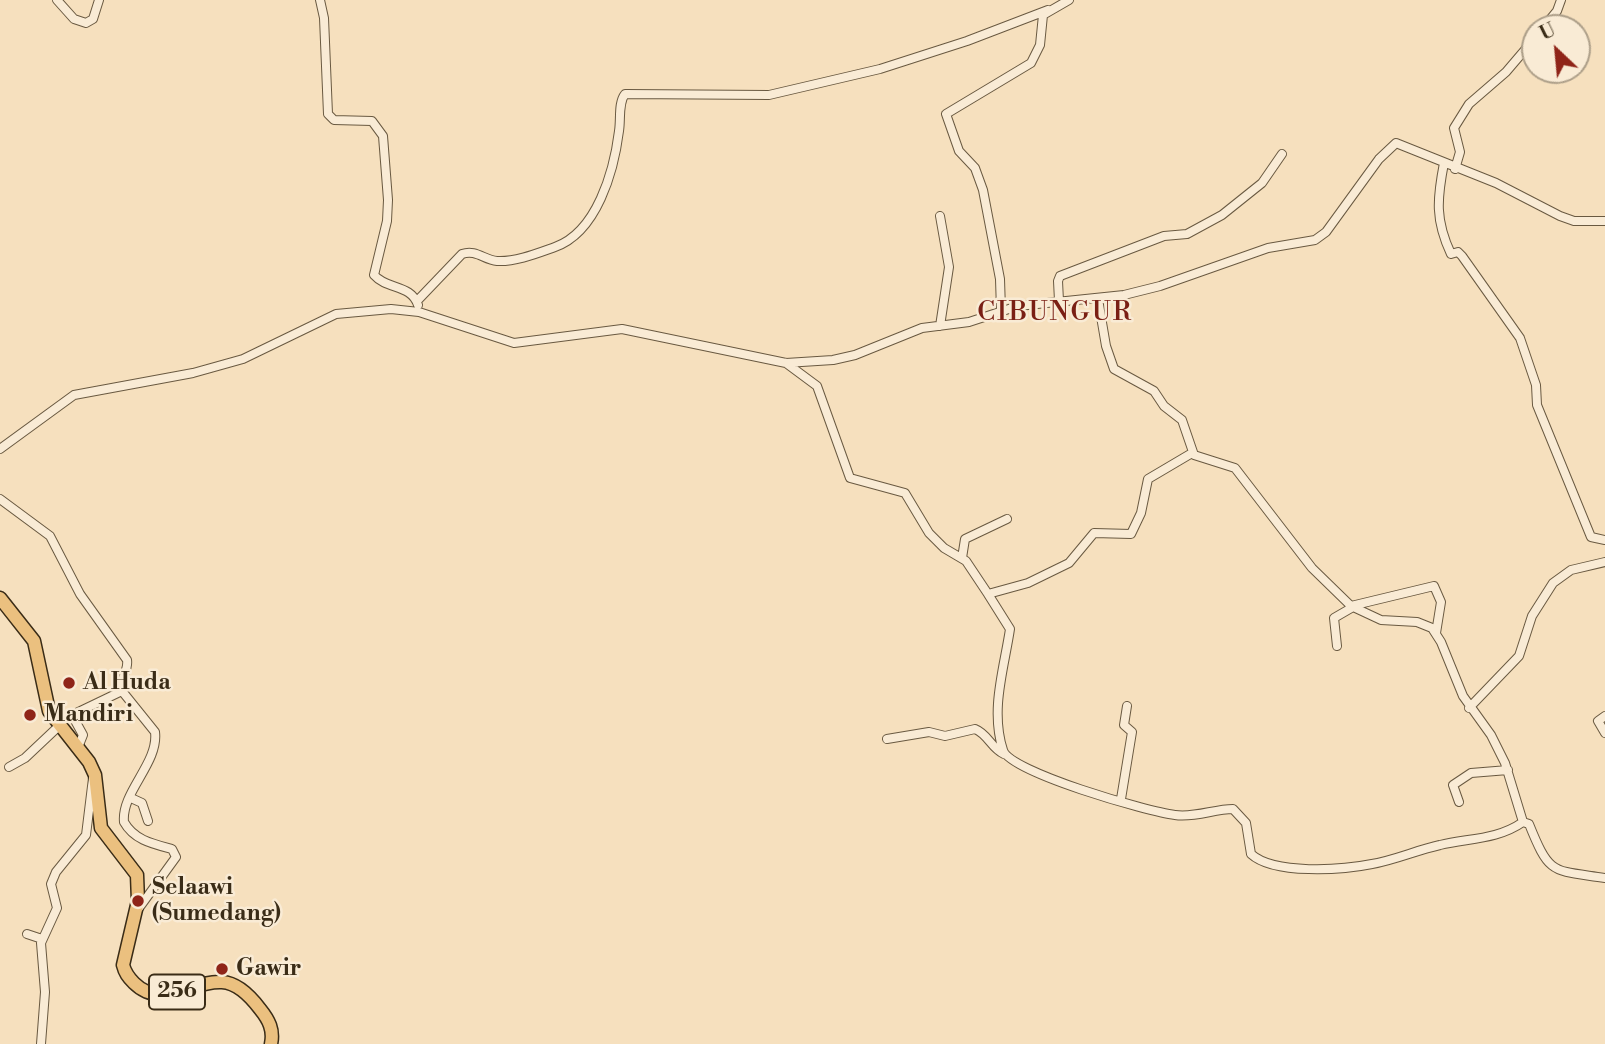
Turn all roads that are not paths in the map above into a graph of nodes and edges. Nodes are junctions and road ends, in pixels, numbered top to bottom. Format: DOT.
graph roads {
  1 [pos="57,0"];
  2 [pos="99,0"];
  3 [pos="320,0"];
  4 [pos="1069,0"];
  5 [pos="1048,10"];
  6 [pos="1521,54"];
  7 [pos="1282,154"];
  8 [pos="1444,163"];
  9 [pos="1455,169"];
  10 [pos="940,216"];
  11 [pos="1605,221"];
  12 [pos="1098,299"];
  13 [pos="417,301"];
  14 [pos="1059,301"];
  15 [pos="1001,310"];
  16 [pos="419,313"];
  17 [pos="940,326"];
  18 [pos="786,363"];
  19 [pos="0,449"];
  20 [pos="1192,453"];
  21 [pos="0,499"];
  22 [pos="1007,519"];
  23 [pos="1605,540"];
  24 [pos="962,558"];
  25 [pos="1605,562"];
  26 [pos="988,594"];
  27 [pos="0,597"];
  28 [pos="1352,607"];
  29 [pos="1436,633"];
  30 [pos="1337,646"];
  31 [pos="122,691"];
  32 [pos="1127,706"];
  33 [pos="1469,708"];
  34 [pos="1605,716"];
  35 [pos="60,725"];
  36 [pos="1605,733"];
  37 [pos="887,739"];
  38 [pos="79,745"];
  39 [pos="1004,754"];
  40 [pos="9,767"];
  41 [pos="1508,770"];
  42 [pos="94,775"];
  43 [pos="131,798"];
  44 [pos="1121,799"];
  45 [pos="1459,802"];
  46 [pos="148,821"];
  47 [pos="1523,822"];
  48 [pos="1605,878"];
  49 [pos="135,914"];
  50 [pos="27,934"];
  51 [pos="42,939"];
  52 [pos="41,1044"];
  53 [pos="271,1044"];
  1 -- 2 [label="street"];
  3 -- 13 [label="street"];
  4 -- 5 [label="street"];
  5 -- 13 [label="street"];
  5 -- 15 [label="street"];
  6 -- 9 [label="street"];
  7 -- 14 [label="street"];
  8 -- 9 [label="street"];
  8 -- 12 [label="street"];
  8 -- 23 [label="street"];
  9 -- 11 [label="street"];
  10 -- 17 [label="street"];
  12 -- 14 [label="street"];
  12 -- 20 [label="street"];
  13 -- 16 [label="street"];
  14 -- 15 [label="street"];
  15 -- 17 [label="street"];
  16 -- 18 [label="street"];
  16 -- 19 [label="street"];
  17 -- 18 [label="street"];
  18 -- 24 [label="street"];
  20 -- 26 [label="street"];
  20 -- 28 [label="street"];
  21 -- 31 [label="street"];
  22 -- 24 [label="street"];
  24 -- 26 [label="street"];
  25 -- 33 [label="street"];
  26 -- 39 [label="street"];
  27 -- 35 [label="main road, 256"];
  28 -- 29 [label="street"];
  28 -- 29 [label="street"];
  28 -- 30 [label="street"];
  29 -- 33 [label="street"];
  31 -- 38 [label="street"];
  31 -- 43 [label="street"];
  32 -- 44 [label="street"];
  33 -- 41 [label="street"];
  34 -- 36 [label="street"];
  35 -- 38 [label="main road, 256"];
  35 -- 40 [label="street"];
  37 -- 39 [label="street"];
  38 -- 42 [label="main road, 256"];
  39 -- 44 [label="street"];
  41 -- 45 [label="street"];
  41 -- 47 [label="street"];
  42 -- 49 [label="main road, 256"];
  42 -- 51 [label="street"];
  43 -- 46 [label="street"];
  43 -- 49 [label="street"];
  44 -- 47 [label="street"];
  47 -- 48 [label="street"];
  49 -- 53 [label="main road, 256"];
  50 -- 51 [label="street"];
  51 -- 52 [label="street"];
}
